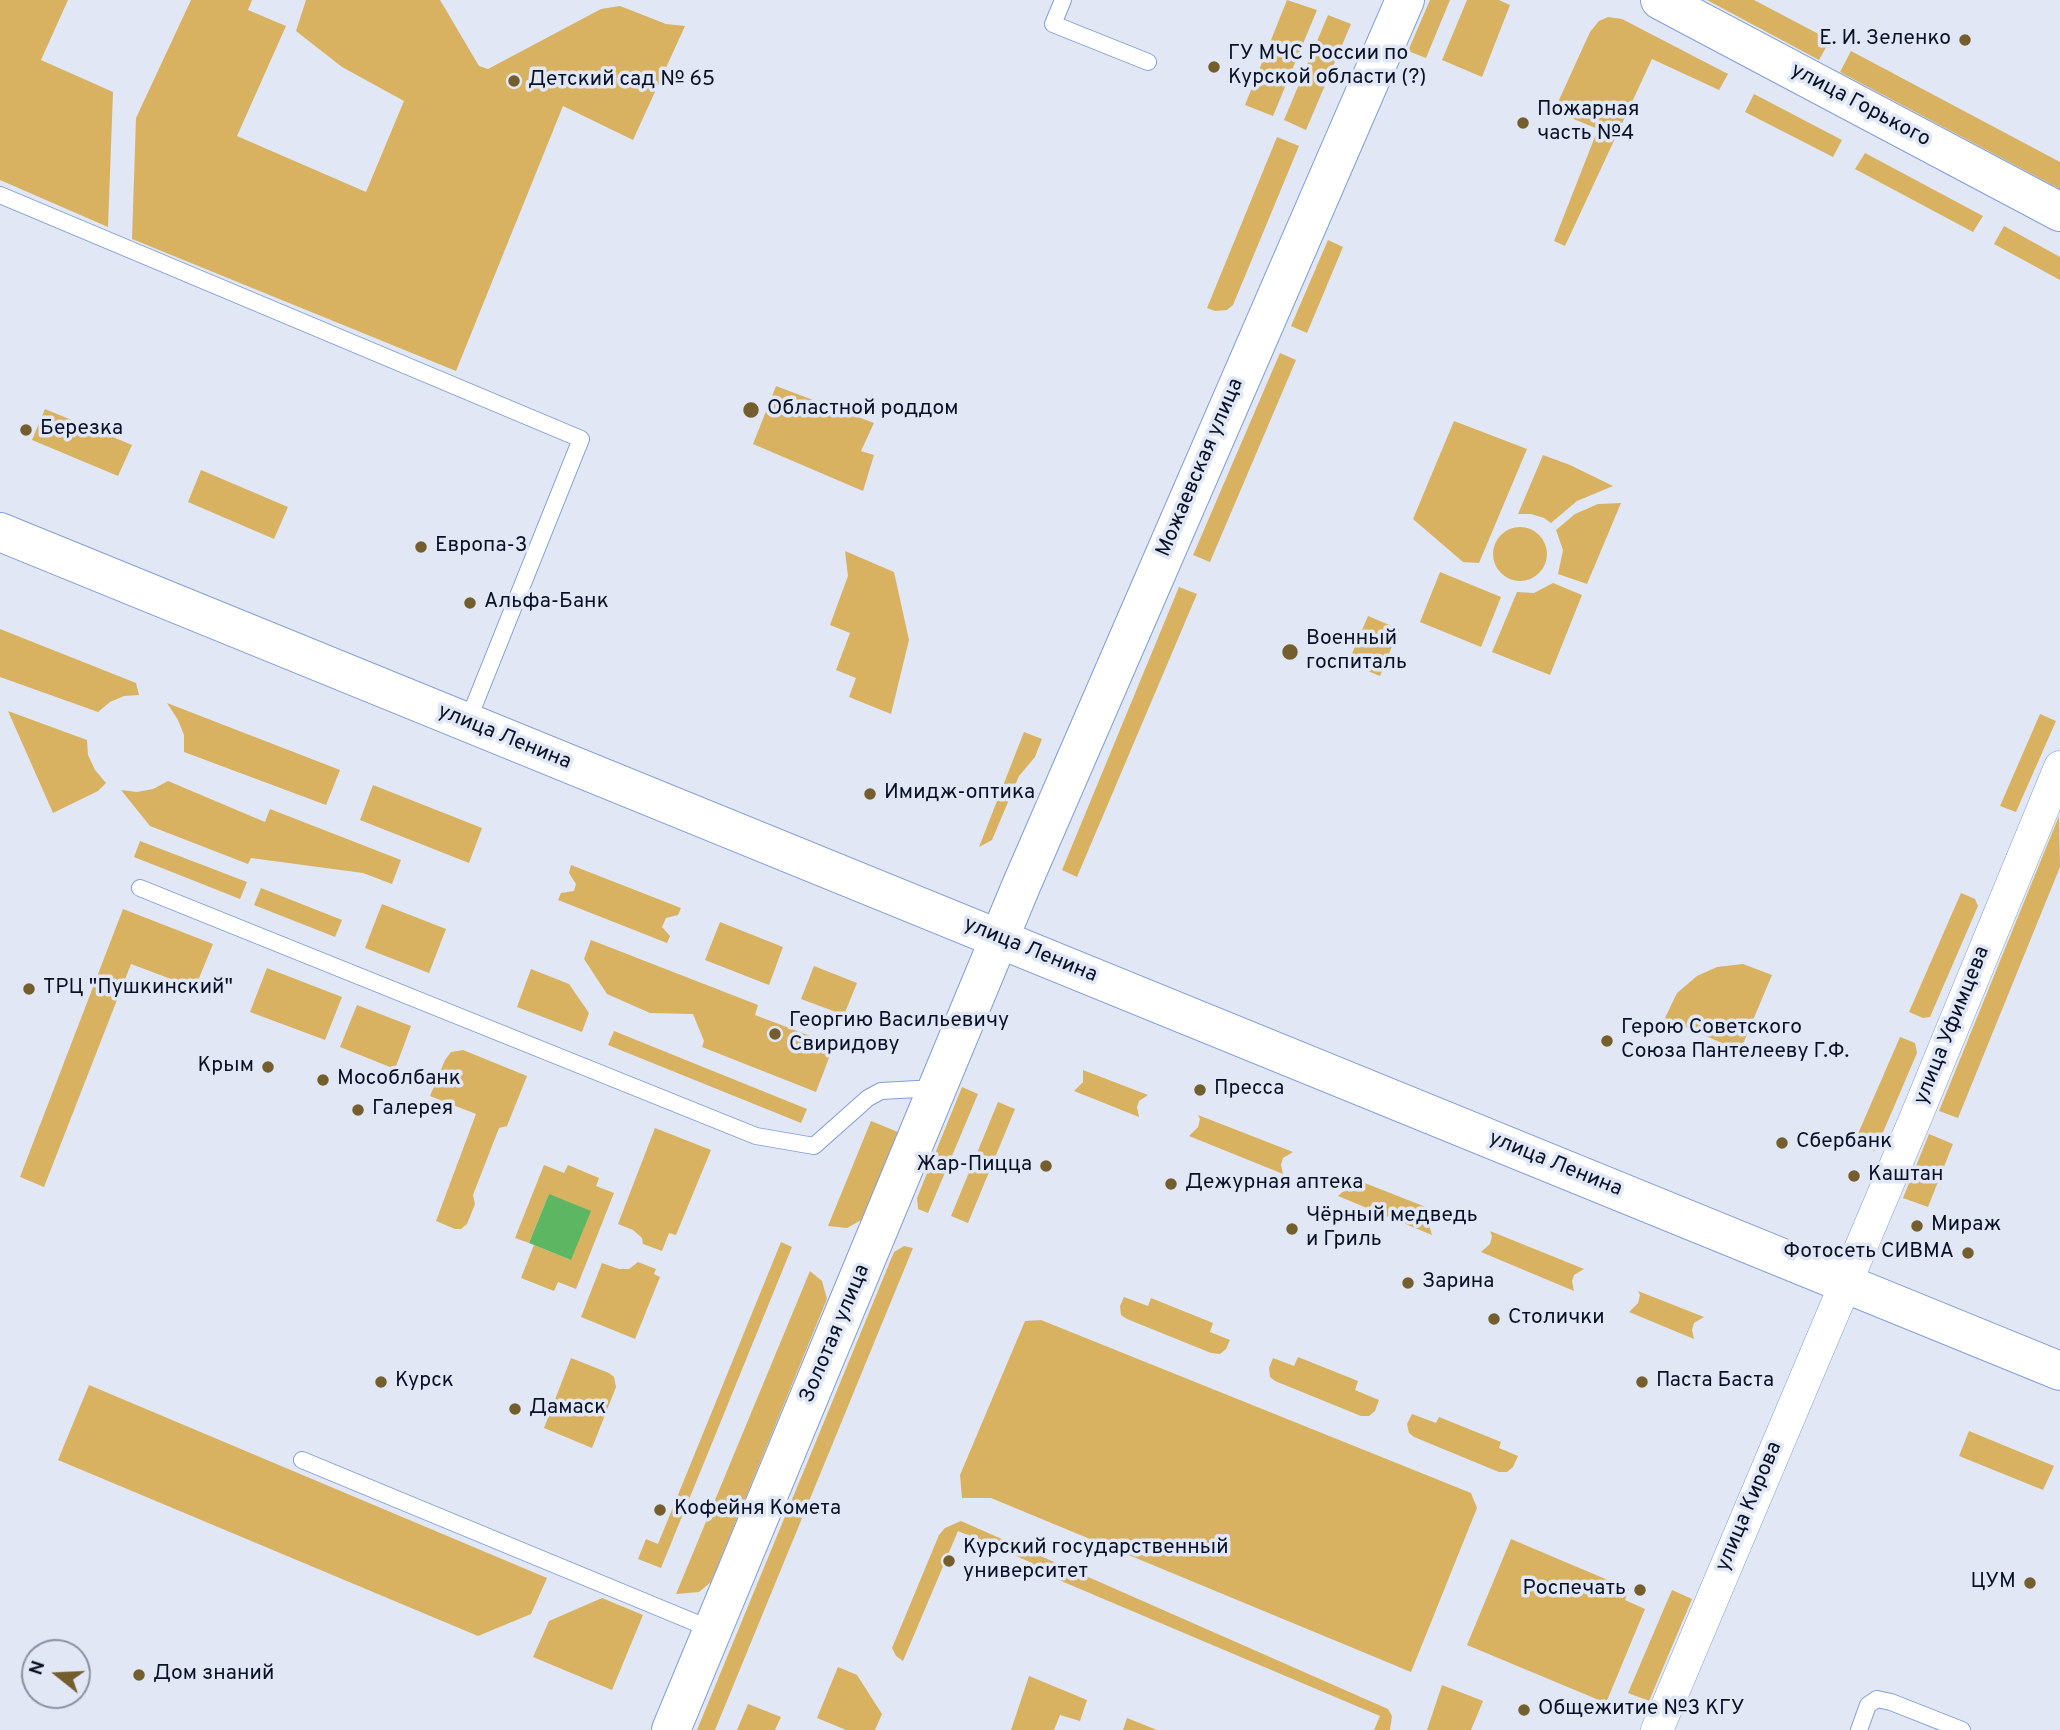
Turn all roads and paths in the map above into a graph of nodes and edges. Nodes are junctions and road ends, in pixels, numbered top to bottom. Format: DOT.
graph roads {
  1 [pos="1063,0"];
  2 [pos="1405,0"];
  3 [pos="1661,0"];
  4 [pos="1148,62"];
  5 [pos="0,195"];
  6 [pos="2060,212"];
  7 [pos="0,532"];
  8 [pos="466,723"];
  9 [pos="2060,767"];
  10 [pos="140,888"];
  11 [pos="1001,938"];
  12 [pos="939,1088"];
  13 [pos="1844,1284"];
  14 [pos="2060,1371"];
  15 [pos="302,1460"];
  16 [pos="713,1630"];
  17 [pos="671,1730"];
  18 [pos="1657,1730"];
  19 [pos="1859,1730"];
  20 [pos="1962,1730"];
  1 -- 4 [label="lane"];
  2 -- 11 [label="street, Можаевская улица"];
  3 -- 6 [label="street, улица Горького"];
  5 -- 8 [label="lane"];
  7 -- 8 [label="street, улица Ленина"];
  8 -- 11 [label="street, улица Ленина"];
  9 -- 13 [label="street, улица Уфимцева"];
  10 -- 12 [label="lane"];
  11 -- 12 [label="street, Золотая улица"];
  11 -- 13 [label="street, улица Ленина"];
  12 -- 16 [label="street, Золотая улица"];
  13 -- 14 [label="street, улица Ленина"];
  13 -- 18 [label="street, улица Кирова"];
  15 -- 16 [label="lane"];
  16 -- 17 [label="street, Золотая улица"];
  19 -- 20 [label="lane"];
}
